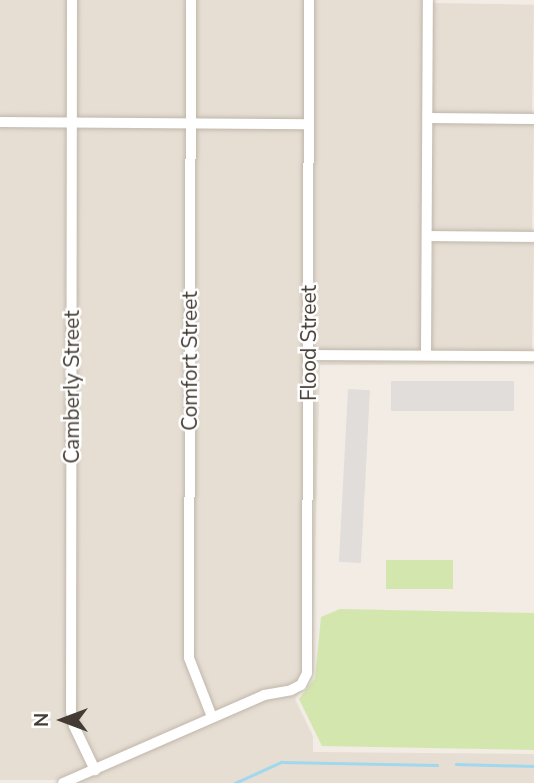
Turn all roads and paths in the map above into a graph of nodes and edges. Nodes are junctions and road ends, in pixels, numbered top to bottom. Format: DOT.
graph roads {
  1 [pos="72,0"];
  2 [pos="191,0"];
  3 [pos="309,0"];
  4 [pos="428,0"];
  5 [pos="428,118"];
  6 [pos="534,119"];
  7 [pos="0,122"];
  8 [pos="72,123"];
  9 [pos="309,124"];
  10 [pos="191,125"];
  11 [pos="428,236"];
  12 [pos="534,237"];
  13 [pos="310,355"];
  14 [pos="426,355"];
  15 [pos="534,356"];
  16 [pos="212,718"];
  17 [pos="95,769"];
  18 [pos="63,783"];
  1 -- 8 [label="street, Camberly Street"];
  2 -- 10 [label="street, Comfort Street"];
  3 -- 9 [label="street, Flood Street"];
  4 -- 5 [label="street"];
  5 -- 6 [label="street"];
  5 -- 11 [label="street"];
  7 -- 8 [label="street"];
  8 -- 10 [label="street"];
  8 -- 17 [label="street, Camberly Street"];
  9 -- 10 [label="street"];
  9 -- 13 [label="street, Flood Street"];
  10 -- 16 [label="street, Comfort Street"];
  11 -- 12 [label="street"];
  11 -- 14 [label="street"];
  13 -- 14 [label="street"];
  13 -- 16 [label="street, Flood Street"];
  14 -- 15 [label="street"];
  16 -- 17 [label="street"];
  17 -- 18 [label="street"];
}
